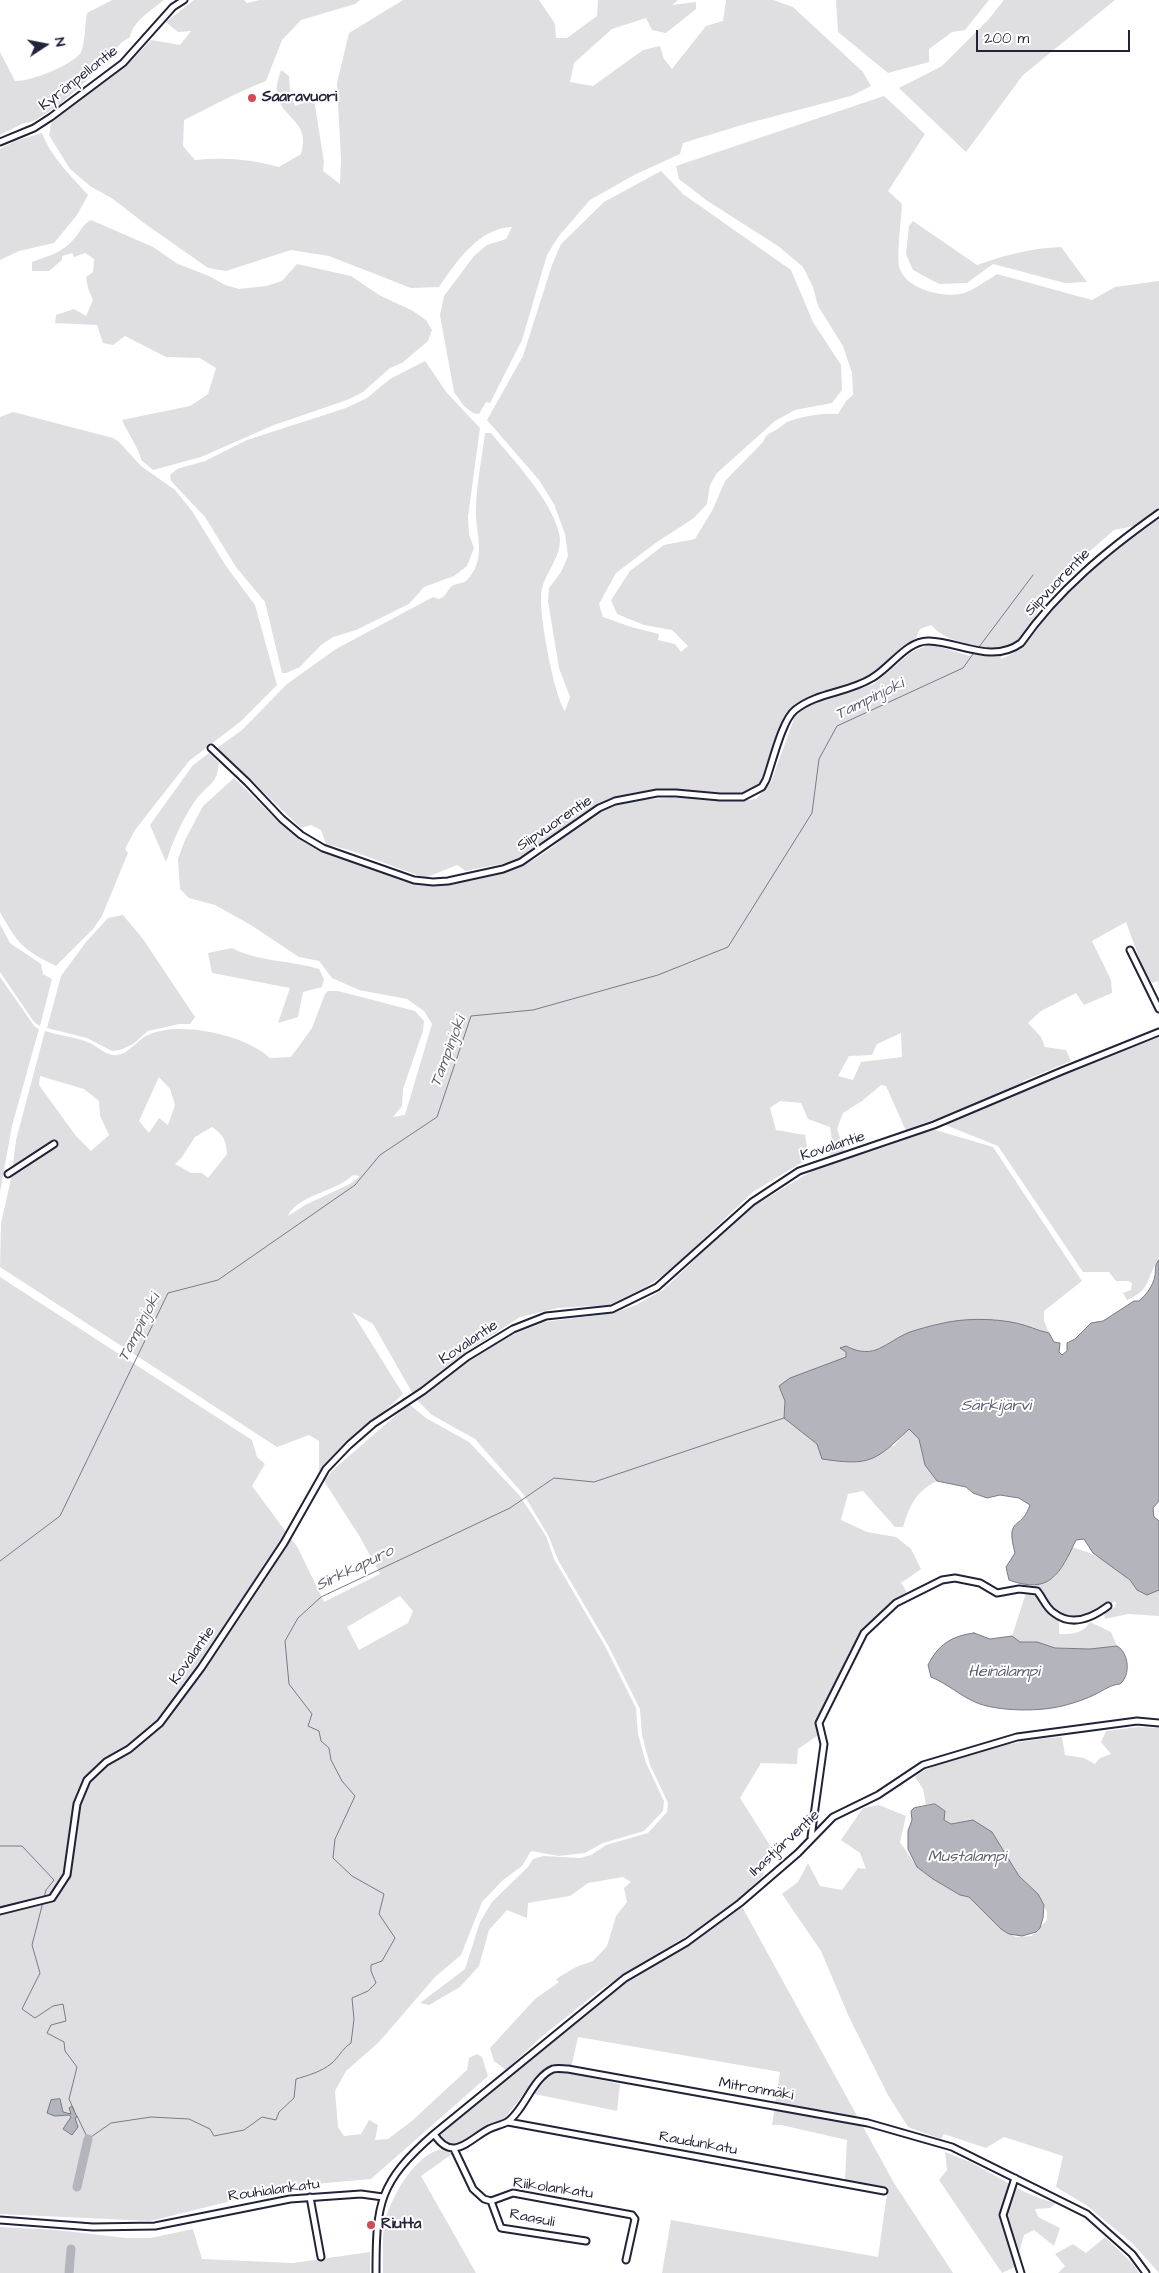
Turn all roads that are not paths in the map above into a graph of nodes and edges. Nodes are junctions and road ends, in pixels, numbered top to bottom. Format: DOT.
graph roads {
  1 [pos="184,0"];
  2 [pos="0,142"];
  3 [pos="1159,513"];
  4 [pos="211,748"];
  5 [pos="1130,950"];
  6 [pos="1159,1009"];
  7 [pos="1159,1032"];
  8 [pos="54,1144"];
  9 [pos="8,1174"];
  10 [pos="1108,1606"];
  11 [pos="1159,1723"];
  12 [pos="811,1838"];
  13 [pos="0,1911"];
  14 [pos="508,2122"];
  15 [pos="434,2134"];
  16 [pos="454,2149"];
  17 [pos="1015,2178"];
  18 [pos="884,2191"];
  19 [pos="310,2197"];
  20 [pos="383,2197"];
  21 [pos="491,2200"];
  22 [pos="0,2220"];
  23 [pos="586,2241"];
  24 [pos="321,2257"];
  25 [pos="626,2260"];
  26 [pos="376,2273"];
  27 [pos="1020,2273"];
  28 [pos="1146,2273"];
  1 -- 2 [label="street, Kyrönpellontie"];
  3 -- 4 [label="street, Siipvuorentie"];
  5 -- 6 [label="street"];
  7 -- 13 [label="street, Kovalantie"];
  8 -- 9 [label="street"];
  10 -- 12 [label="street"];
  11 -- 12 [label="street, Ihastjärventie"];
  12 -- 15 [label="street, Ihastjärventie"];
  14 -- 16 [label="street"];
  14 -- 17 [label="street, Mitronmäki"];
  14 -- 18 [label="street, Raudunkatu"];
  15 -- 16 [label="street"];
  15 -- 20 [label="street"];
  16 -- 21 [label="street, Riikolankatu"];
  17 -- 27 [label="street"];
  17 -- 28 [label="street, Mitronmäki"];
  19 -- 20 [label="street, Rouhialankatu"];
  19 -- 22 [label="street, Rouhialankatu"];
  19 -- 24 [label="street"];
  20 -- 26 [label="street"];
  21 -- 23 [label="street, Raasuli"];
  21 -- 25 [label="street, Riikolankatu"];
}
